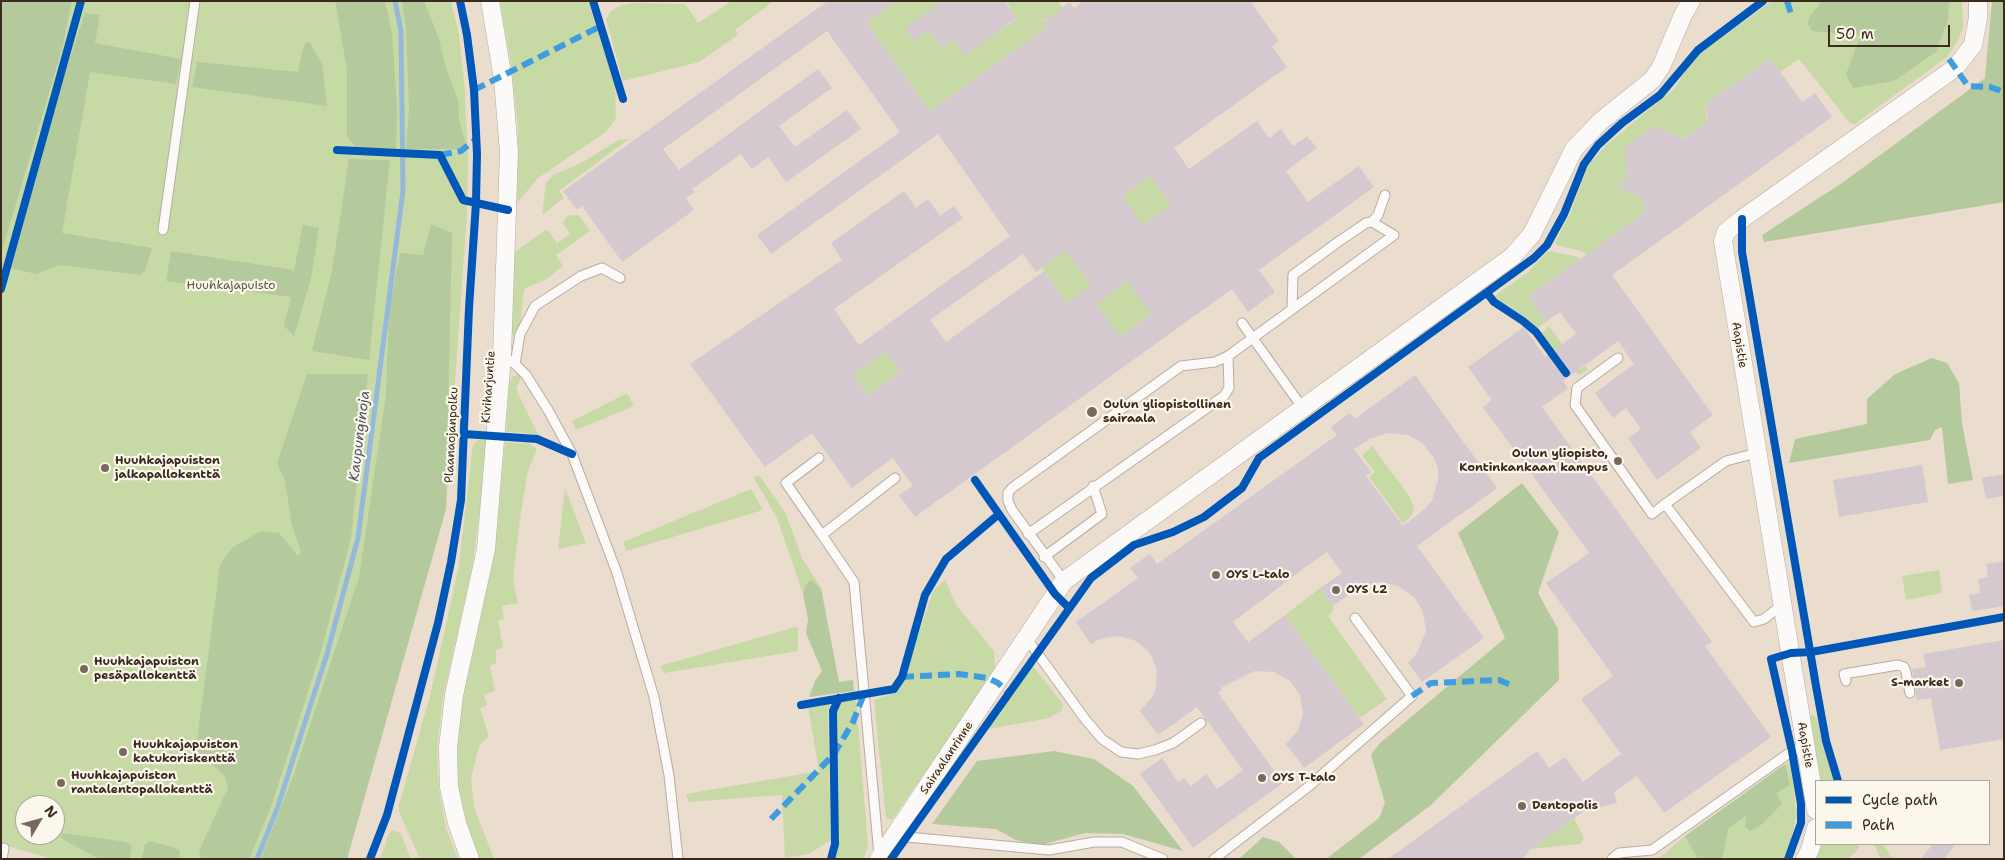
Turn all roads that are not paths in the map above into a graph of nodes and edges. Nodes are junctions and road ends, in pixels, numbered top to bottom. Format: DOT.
graph roads {
  1 [pos="195,1"];
  2 [pos="490,1"];
  3 [pos="1691,1"];
  4 [pos="1978,1"];
  5 [pos="1386,195"];
  6 [pos="1372,222"];
  7 [pos="163,230"];
  8 [pos="620,278"];
  9 [pos="1292,307"];
  10 [pos="1242,322"];
  11 [pos="1252,337"];
  12 [pos="1228,356"];
  13 [pos="1618,358"];
  14 [pos="509,360"];
  15 [pos="1302,407"];
  16 [pos="1757,452"];
  17 [pos="819,458"];
  18 [pos="895,478"];
  19 [pos="1092,486"];
  20 [pos="1665,504"];
  21 [pos="1028,534"];
  22 [pos="822,535"];
  23 [pos="1044,557"];
  24 [pos="1064,581"];
  25 [pos="1783,604"];
  26 [pos="1356,618"];
  27 [pos="1027,639"];
  28 [pos="1846,681"];
  29 [pos="1910,693"];
  30 [pos="1201,723"];
  31 [pos="1805,748"];
  32 [pos="1815,804"];
  33 [pos="898,830"];
  34 [pos="1815,832"];
  35 [pos="4,848"];
  36 [pos="879,858"];
  37 [pos="2,859"];
  38 [pos="470,859"];
  39 [pos="678,859"];
  40 [pos="1163,859"];
  41 [pos="1214,859"];
  42 [pos="1612,859"];
  43 [pos="1805,859"];
  1 -- 7 [label="lane"];
  2 -- 14 [label="street, Kiviharjuntie"];
  3 -- 15 [label="street"];
  4 -- 16 [label="street, Aapistie"];
  5 -- 6 [label="lane"];
  6 -- 9 [label="lane"];
  6 -- 9 [label="lane"];
  8 -- 14 [label="lane"];
  9 -- 11 [label="lane"];
  10 -- 11 [label="lane"];
  11 -- 12 [label="lane"];
  11 -- 15 [label="lane"];
  12 -- 19 [label="lane"];
  12 -- 21 [label="lane"];
  13 -- 20 [label="lane"];
  14 -- 38 [label="street, Kiviharjuntie"];
  14 -- 39 [label="lane"];
  15 -- 24 [label="street"];
  16 -- 20 [label="lane"];
  16 -- 25 [label="street, Aapistie"];
  17 -- 22 [label="lane"];
  18 -- 22 [label="lane"];
  19 -- 21 [label="lane"];
  19 -- 23 [label="lane"];
  20 -- 25 [label="lane"];
  21 -- 23 [label="lane"];
  22 -- 36 [label="lane"];
  23 -- 24 [label="lane"];
  24 -- 27 [label="street, Sairaalanrinne"];
  25 -- 31 [label="street, Aapistie"];
  26 -- 41 [label="lane"];
  27 -- 30 [label="lane"];
  27 -- 33 [label="street, Sairaalanrinne"];
  28 -- 29 [label="lane"];
  31 -- 32 [label="street, Aapistie"];
  31 -- 42 [label="lane"];
  33 -- 36 [label="street, Sairaalanrinne"];
  33 -- 40 [label="lane"];
  34 -- 43 [label="street"];
  35 -- 37 [label="lane"];
}
